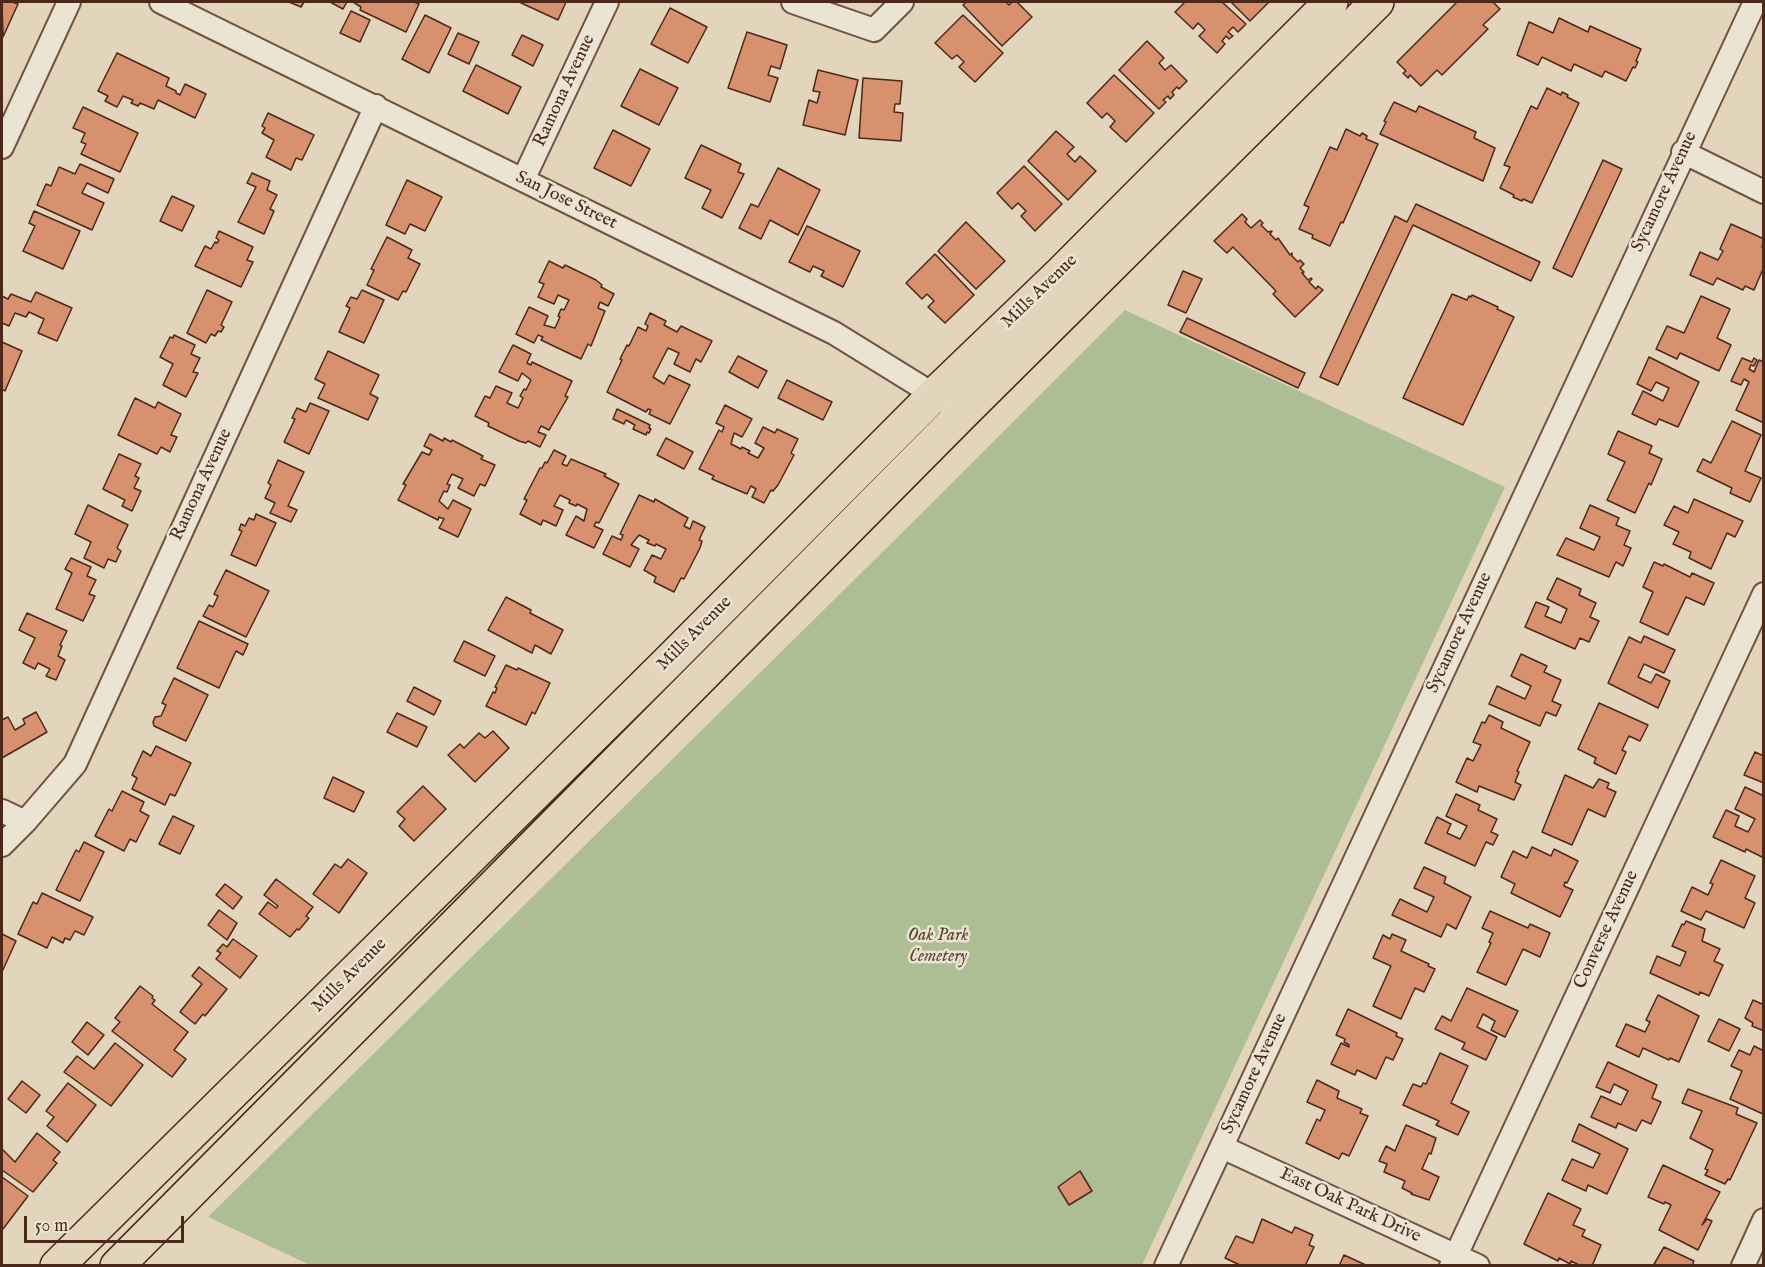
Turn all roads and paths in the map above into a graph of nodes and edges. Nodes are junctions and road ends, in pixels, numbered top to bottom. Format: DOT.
graph roads {
  1 [pos="69,2"];
  2 [pos="161,2"];
  3 [pos="607,2"];
  4 [pos="793,2"];
  5 [pos="902,2"];
  6 [pos="1331,2"];
  7 [pos="1377,2"];
  8 [pos="1755,2"];
  9 [pos="375,106"];
  10 [pos="2,147"];
  11 [pos="1683,152"];
  12 [pos="523,180"];
  13 [pos="1764,192"];
  14 [pos="934,395"];
  15 [pos="963,413"];
  16 [pos="1764,594"];
  17 [pos="2,811"];
  18 [pos="25,822"];
  19 [pos="2,845"];
  20 [pos="432,894"];
  21 [pos="460,922"];
  22 [pos="1222,1147"];
  23 [pos="1764,1221"];
  24 [pos="1453,1260"];
  25 [pos="57,1266"];
  26 [pos="117,1266"];
  27 [pos="1167,1266"];
  28 [pos="1478,1266"];
  29 [pos="1743,1266"];
  1 -- 10 [label="street"];
  2 -- 9 [label="street, San Jose Street"];
  3 -- 12 [label="street, Ramona Avenue"];
  4 -- 5 [label="street"];
  6 -- 14 [label="main road, Mills Avenue"];
  7 -- 15 [label="main road, Mills Avenue"];
  8 -- 11 [label="street, Sycamore Avenue"];
  9 -- 12 [label="street, San Jose Street"];
  9 -- 18 [label="street, Ramona Avenue"];
  11 -- 13 [label="street"];
  11 -- 22 [label="street, Sycamore Avenue"];
  12 -- 14 [label="street, San Jose Street"];
  14 -- 15 [label="street, San Jose Street"];
  14 -- 20 [label="main road, Mills Avenue"];
  15 -- 21 [label="main road, Mills Avenue"];
  16 -- 24 [label="street, Converse Avenue"];
  17 -- 18 [label="street"];
  18 -- 19 [label="street, Ramona Avenue"];
  20 -- 21 [label="main road"];
  20 -- 25 [label="main road, Mills Avenue"];
  21 -- 26 [label="main road, Mills Avenue"];
  22 -- 24 [label="street, East Oak Park Drive"];
  22 -- 27 [label="street, Sycamore Avenue"];
  23 -- 29 [label="street"];
  24 -- 28 [label="street, East Oak Park Drive"];
}
